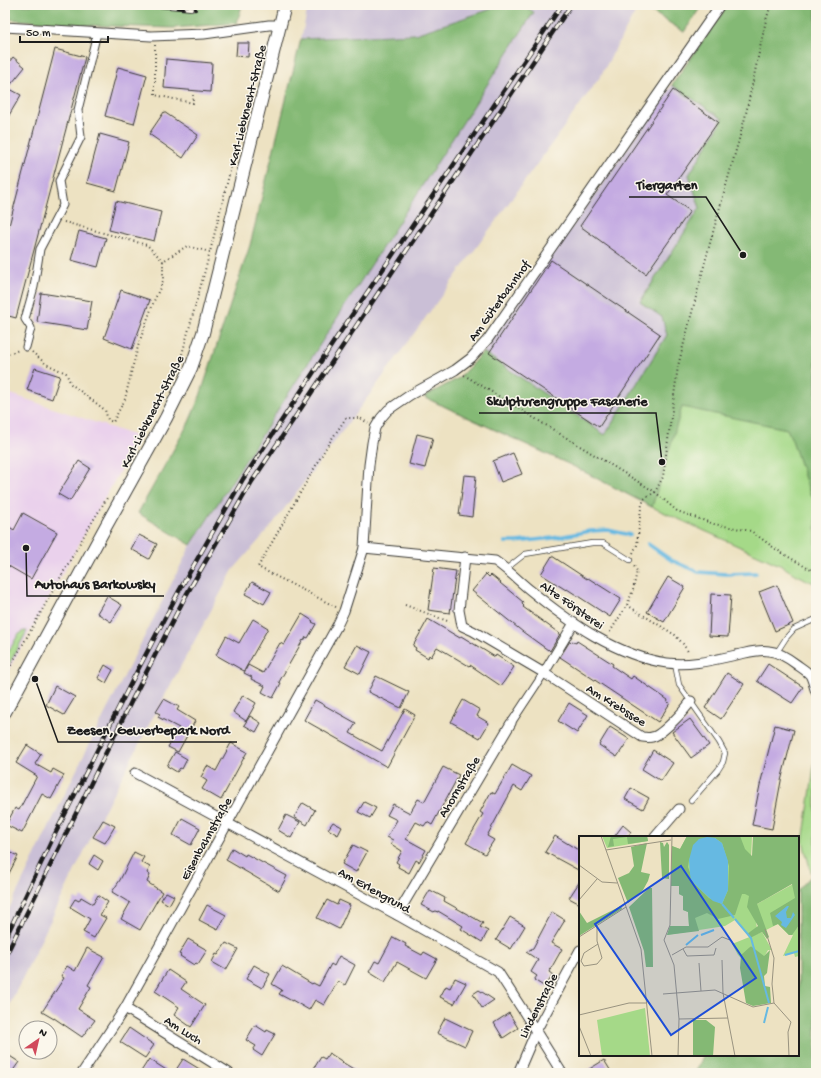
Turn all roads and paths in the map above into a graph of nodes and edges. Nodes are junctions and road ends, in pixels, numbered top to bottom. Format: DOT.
graph roads {
  1 [pos="285,5"];
  2 [pos="720,5"];
  3 [pos="771,5"];
  4 [pos="280,25"];
  5 [pos="5,27"];
  6 [pos="97,34"];
  7 [pos="155,36"];
  8 [pos="194,95"];
  9 [pos="235,153"];
  10 [pos="55,220"];
  11 [pos="210,252"];
  12 [pos="163,261"];
  13 [pos="26,347"];
  14 [pos="5,355"];
  15 [pos="179,363"];
  16 [pos="455,370"];
  17 [pos="375,428"];
  18 [pos="655,492"];
  19 [pos="110,493"];
  20 [pos="364,548"];
  21 [pos="465,557"];
  22 [pos="630,560"];
  23 [pos="506,568"];
  24 [pos="816,572"];
  25 [pos="405,605"];
  26 [pos="627,606"];
  27 [pos="344,611"];
  28 [pos="816,619"];
  29 [pos="574,623"];
  30 [pos="462,626"];
  31 [pos="777,652"];
  32 [pos="692,663"];
  33 [pos="676,664"];
  34 [pos="544,673"];
  35 [pos="5,676"];
  36 [pos="816,692"];
  37 [pos="691,701"];
  38 [pos="5,712"];
  39 [pos="511,723"];
  40 [pos="135,773"];
  41 [pos="691,801"];
  42 [pos="679,809"];
  43 [pos="228,823"];
  44 [pos="656,836"];
  45 [pos="397,915"];
  46 [pos="579,952"];
  47 [pos="126,1008"];
  48 [pos="536,1031"];
  49 [pos="82,1073"];
  50 [pos="229,1073"];
  51 [pos="518,1073"];
  52 [pos="562,1073"];
  1 -- 4 [label="street, Karl-Liebknecht-Straße"];
  2 -- 16 [label="street, Am Güterbahnhof"];
  3 -- 18 [label="path"];
  4 -- 7 [label="street"];
  4 -- 38 [label="street, Karl-Liebknecht-Straße"];
  5 -- 6 [label="street"];
  6 -- 7 [label="street"];
  6 -- 10 [label="street"];
  7 -- 8 [label="path"];
  9 -- 11 [label="path"];
  10 -- 12 [label="path"];
  10 -- 13 [label="street"];
  11 -- 12 [label="path"];
  11 -- 15 [label="path"];
  12 -- 13 [label="path"];
  13 -- 14 [label="path"];
  16 -- 17 [label="street, Am Güterbahnhof"];
  16 -- 18 [label="path"];
  17 -- 20 [label="street, Am Güterbahnhof"];
  17 -- 27 [label="path"];
  18 -- 24 [label="path"];
  19 -- 35 [label="path"];
  20 -- 21 [label="street, Alte Försterei"];
  20 -- 27 [label="street, Am Güterbahnhof"];
  21 -- 23 [label="street, Alte Försterei"];
  21 -- 30 [label="street"];
  22 -- 23 [label="lane"];
  23 -- 29 [label="street, Alte Försterei"];
  25 -- 30 [label="path"];
  26 -- 32 [label="path"];
  27 -- 43 [label="street, Eisenbahnstraße"];
  28 -- 31 [label="lane"];
  29 -- 33 [label="street, Alte Försterei"];
  29 -- 34 [label="street"];
  30 -- 34 [label="street, Am Krebssee"];
  31 -- 32 [label="street, Alte Försterei"];
  31 -- 36 [label="street, Alte Försterei"];
  32 -- 33 [label="street, Alte Försterei"];
  33 -- 37 [label="lane"];
  34 -- 37 [label="street, Am Krebssee"];
  34 -- 39 [label="street, Ahornstraße"];
  37 -- 41 [label="lane"];
  39 -- 45 [label="street, Ahornstraße"];
  40 -- 43 [label="street, Am Erlengrund"];
  42 -- 44 [label="street"];
  43 -- 45 [label="street, Am Erlengrund"];
  43 -- 47 [label="street, Eisenbahnstraße"];
  45 -- 48 [label="street, Am Erlengrund"];
  46 -- 48 [label="street, Lindenstraße"];
  47 -- 49 [label="street, Eisenbahnstraße"];
  47 -- 50 [label="street, Am Luch"];
  48 -- 51 [label="street, Lindenstraße"];
  48 -- 52 [label="street, Am Erlengrund"];
}
